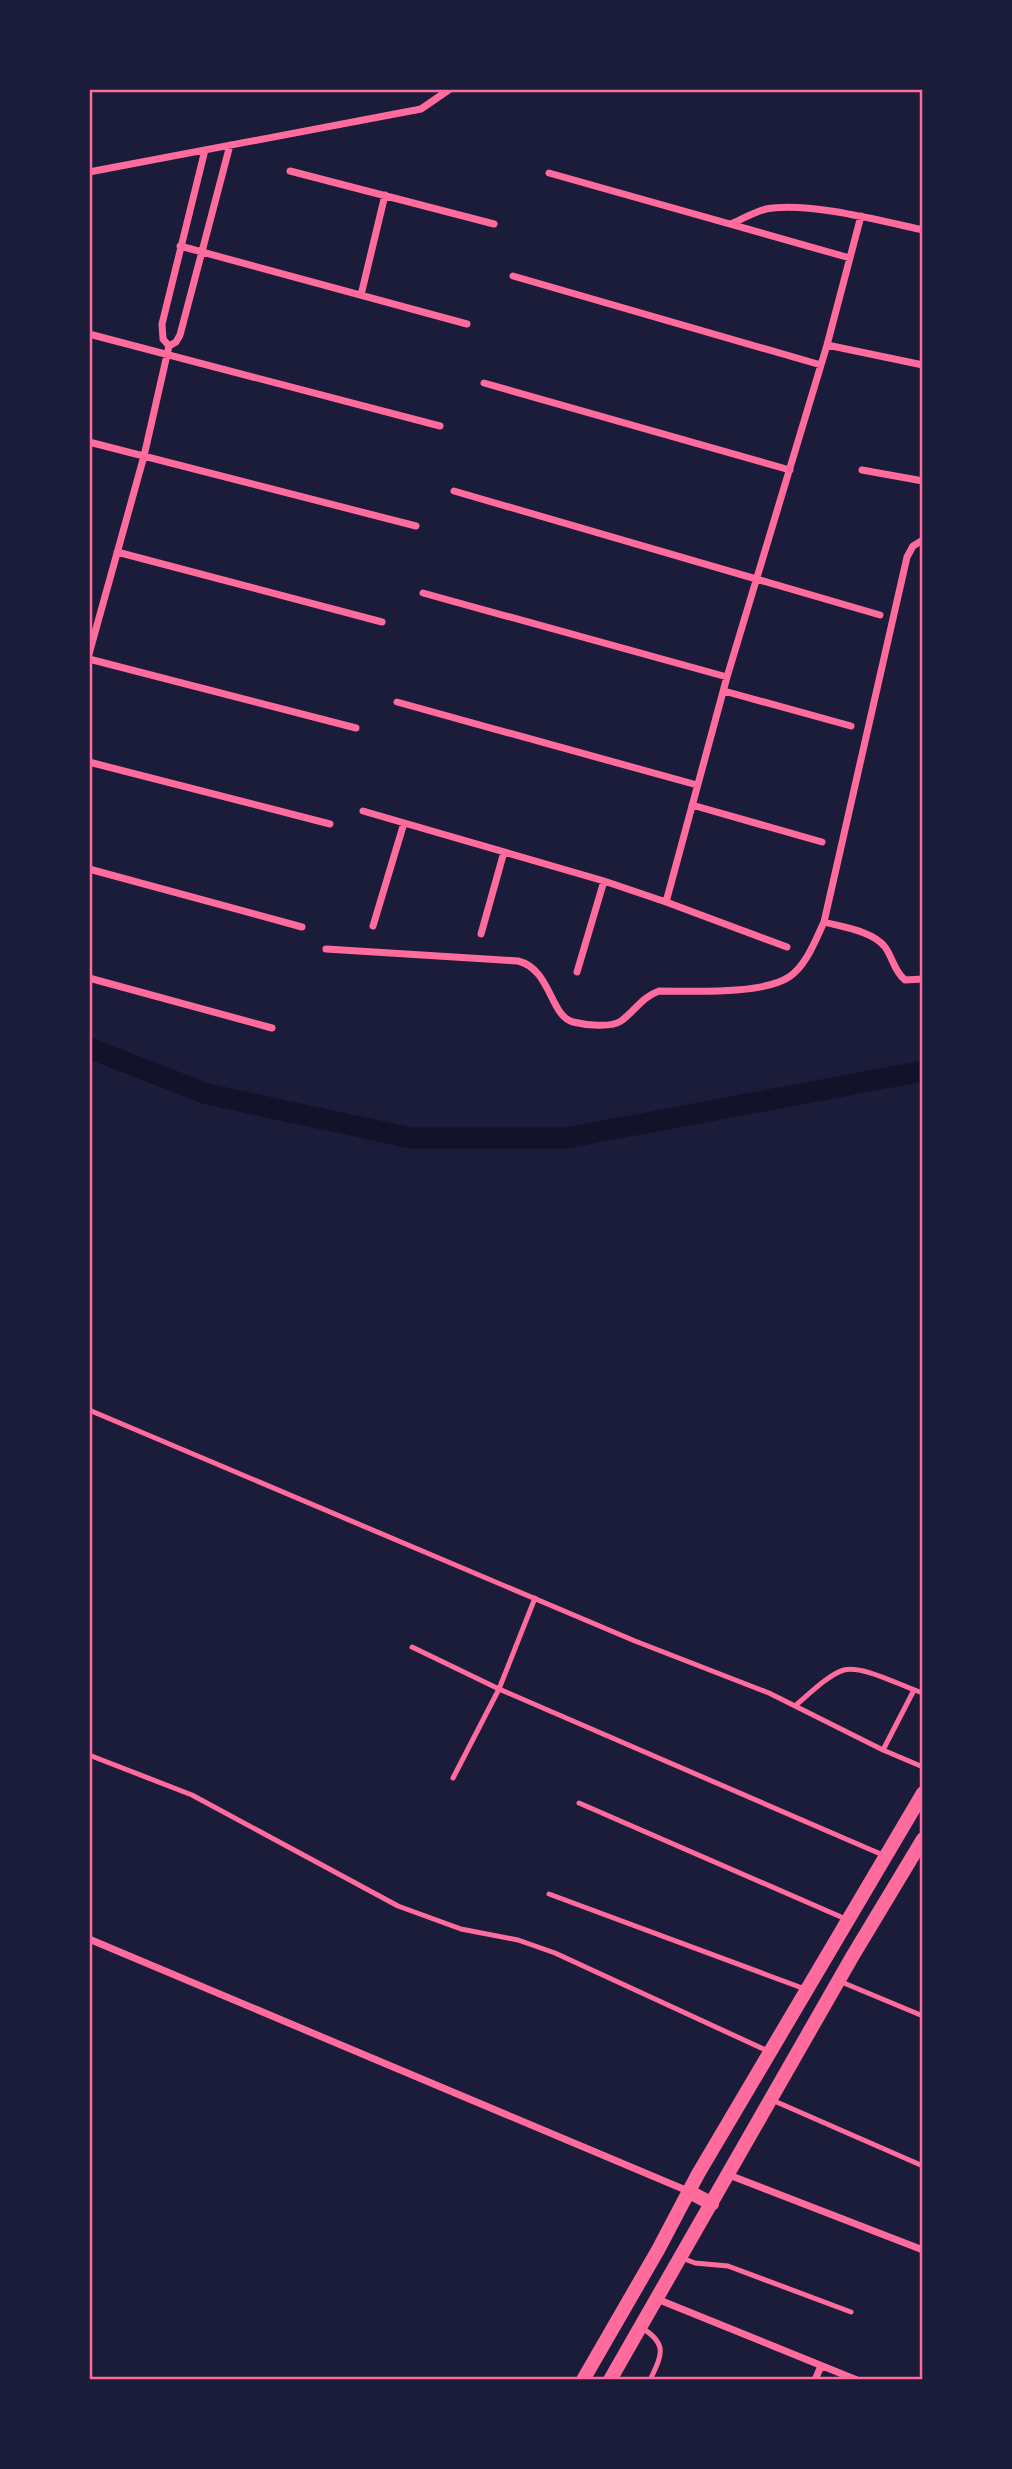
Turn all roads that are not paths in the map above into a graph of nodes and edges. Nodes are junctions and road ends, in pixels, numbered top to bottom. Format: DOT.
graph roads {
  1 [pos="450,89"];
  2 [pos="230,145"];
  3 [pos="205,150"];
  4 [pos="289,171"];
  5 [pos="89,172"];
  6 [pos="549,173"];
  7 [pos="385,195"];
  8 [pos="861,216"];
  9 [pos="730,224"];
  10 [pos="494,225"];
  11 [pos="923,230"];
  12 [pos="180,246"];
  13 [pos="200,250"];
  14 [pos="849,258"];
  15 [pos="513,276"];
  16 [pos="361,295"];
  17 [pos="467,324"];
  18 [pos="89,334"];
  19 [pos="827,345"];
  20 [pos="168,350"];
  21 [pos="821,365"];
  22 [pos="923,366"];
  23 [pos="484,383"];
  24 [pos="440,426"];
  25 [pos="89,442"];
  26 [pos="144,456"];
  27 [pos="790,470"];
  28 [pos="862,470"];
  29 [pos="923,481"];
  30 [pos="454,491"];
  31 [pos="416,526"];
  32 [pos="923,540"];
  33 [pos="117,552"];
  34 [pos="758,578"];
  35 [pos="423,593"];
  36 [pos="880,615"];
  37 [pos="382,622"];
  38 [pos="89,657"];
  39 [pos="727,677"];
  40 [pos="724,691"];
  41 [pos="397,702"];
  42 [pos="851,726"];
  43 [pos="356,728"];
  44 [pos="89,762"];
  45 [pos="697,785"];
  46 [pos="692,805"];
  47 [pos="363,811"];
  48 [pos="404,823"];
  49 [pos="330,824"];
  50 [pos="821,842"];
  51 [pos="504,852"];
  52 [pos="89,869"];
  53 [pos="604,881"];
  54 [pos="666,902"];
  55 [pos="824,922"];
  56 [pos="373,926"];
  57 [pos="302,928"];
  58 [pos="481,934"];
  59 [pos="788,947"];
  60 [pos="326,949"];
  61 [pos="577,972"];
  62 [pos="89,978"];
  63 [pos="923,979"];
  64 [pos="272,1028"];
  65 [pos="89,1409"];
  66 [pos="535,1598"];
  67 [pos="412,1647"];
  68 [pos="499,1689"];
  69 [pos="914,1690"];
  70 [pos="923,1693"];
  71 [pos="795,1706"];
  72 [pos="883,1750"];
  73 [pos="89,1755"];
  74 [pos="923,1767"];
  75 [pos="453,1778"];
  76 [pos="923,1793"];
  77 [pos="579,1803"];
  78 [pos="921,1848"];
  79 [pos="887,1856"];
  80 [pos="549,1895"];
  81 [pos="848,1920"];
  82 [pos="89,1939"];
  83 [pos="839,1981"];
  84 [pos="808,1990"];
  85 [pos="923,2016"];
  86 [pos="770,2052"];
  87 [pos="771,2100"];
  88 [pos="923,2166"];
  89 [pos="729,2175"];
  90 [pos="688,2191"];
  91 [pos="712,2204"];
  92 [pos="923,2250"];
  93 [pos="681,2258"];
  94 [pos="657,2299"];
  95 [pos="851,2312"];
  96 [pos="641,2327"];
  97 [pos="821,2365"];
  98 [pos="583,2380"];
  99 [pos="610,2380"];
  100 [pos="650,2380"];
  101 [pos="815,2380"];
  102 [pos="857,2380"];
  1 -- 2 [label="street"];
  2 -- 3 [label="street"];
  2 -- 13 [label="street"];
  3 -- 5 [label="street"];
  3 -- 12 [label="street"];
  4 -- 7 [label="street"];
  6 -- 9 [label="street"];
  7 -- 10 [label="street"];
  7 -- 16 [label="street"];
  8 -- 9 [label="street"];
  8 -- 11 [label="street"];
  8 -- 14 [label="street"];
  9 -- 14 [label="street"];
  12 -- 13 [label="street"];
  12 -- 20 [label="street"];
  13 -- 16 [label="street"];
  13 -- 20 [label="street"];
  14 -- 19 [label="street"];
  15 -- 21 [label="street"];
  16 -- 17 [label="street"];
  18 -- 20 [label="street"];
  19 -- 21 [label="street"];
  19 -- 22 [label="street"];
  20 -- 24 [label="street"];
  20 -- 26 [label="street"];
  21 -- 27 [label="street"];
  23 -- 27 [label="street"];
  25 -- 26 [label="street"];
  26 -- 31 [label="street"];
  26 -- 33 [label="street"];
  27 -- 34 [label="street"];
  28 -- 29 [label="street"];
  30 -- 34 [label="street"];
  32 -- 55 [label="street"];
  33 -- 37 [label="street"];
  33 -- 38 [label="street"];
  34 -- 36 [label="street"];
  34 -- 39 [label="street"];
  35 -- 39 [label="street"];
  38 -- 43 [label="street"];
  39 -- 40 [label="street"];
  40 -- 42 [label="street"];
  40 -- 45 [label="street"];
  41 -- 45 [label="street"];
  44 -- 49 [label="street"];
  45 -- 46 [label="street"];
  46 -- 50 [label="street"];
  46 -- 54 [label="street"];
  47 -- 48 [label="street"];
  48 -- 51 [label="street"];
  48 -- 56 [label="street"];
  51 -- 53 [label="street"];
  51 -- 58 [label="street"];
  52 -- 57 [label="street"];
  53 -- 54 [label="street"];
  53 -- 61 [label="street"];
  54 -- 59 [label="street"];
  55 -- 60 [label="street"];
  55 -- 63 [label="street"];
  62 -- 64 [label="street"];
  65 -- 66 [label="lane"];
  66 -- 68 [label="lane"];
  66 -- 71 [label="lane"];
  67 -- 68 [label="lane"];
  68 -- 75 [label="lane"];
  68 -- 79 [label="lane"];
  69 -- 70 [label="lane"];
  69 -- 71 [label="lane"];
  69 -- 72 [label="lane"];
  71 -- 72 [label="lane"];
  72 -- 74 [label="lane"];
  73 -- 86 [label="lane"];
  76 -- 79 [label="main road"];
  77 -- 81 [label="lane"];
  78 -- 83 [label="main road"];
  79 -- 81 [label="main road"];
  80 -- 84 [label="lane"];
  81 -- 84 [label="main road"];
  82 -- 90 [label="street"];
  83 -- 85 [label="lane"];
  83 -- 87 [label="main road"];
  84 -- 86 [label="main road"];
  86 -- 90 [label="main road"];
  87 -- 88 [label="lane"];
  87 -- 89 [label="main road"];
  89 -- 91 [label="main road"];
  89 -- 92 [label="street"];
  90 -- 91 [label="main road"];
  90 -- 98 [label="main road"];
  91 -- 93 [label="main road"];
  93 -- 94 [label="main road"];
  93 -- 95 [label="lane"];
  94 -- 96 [label="main road"];
  94 -- 97 [label="street"];
  96 -- 99 [label="main road"];
  96 -- 100 [label="lane"];
  97 -- 101 [label="street"];
  97 -- 102 [label="street"];
}
